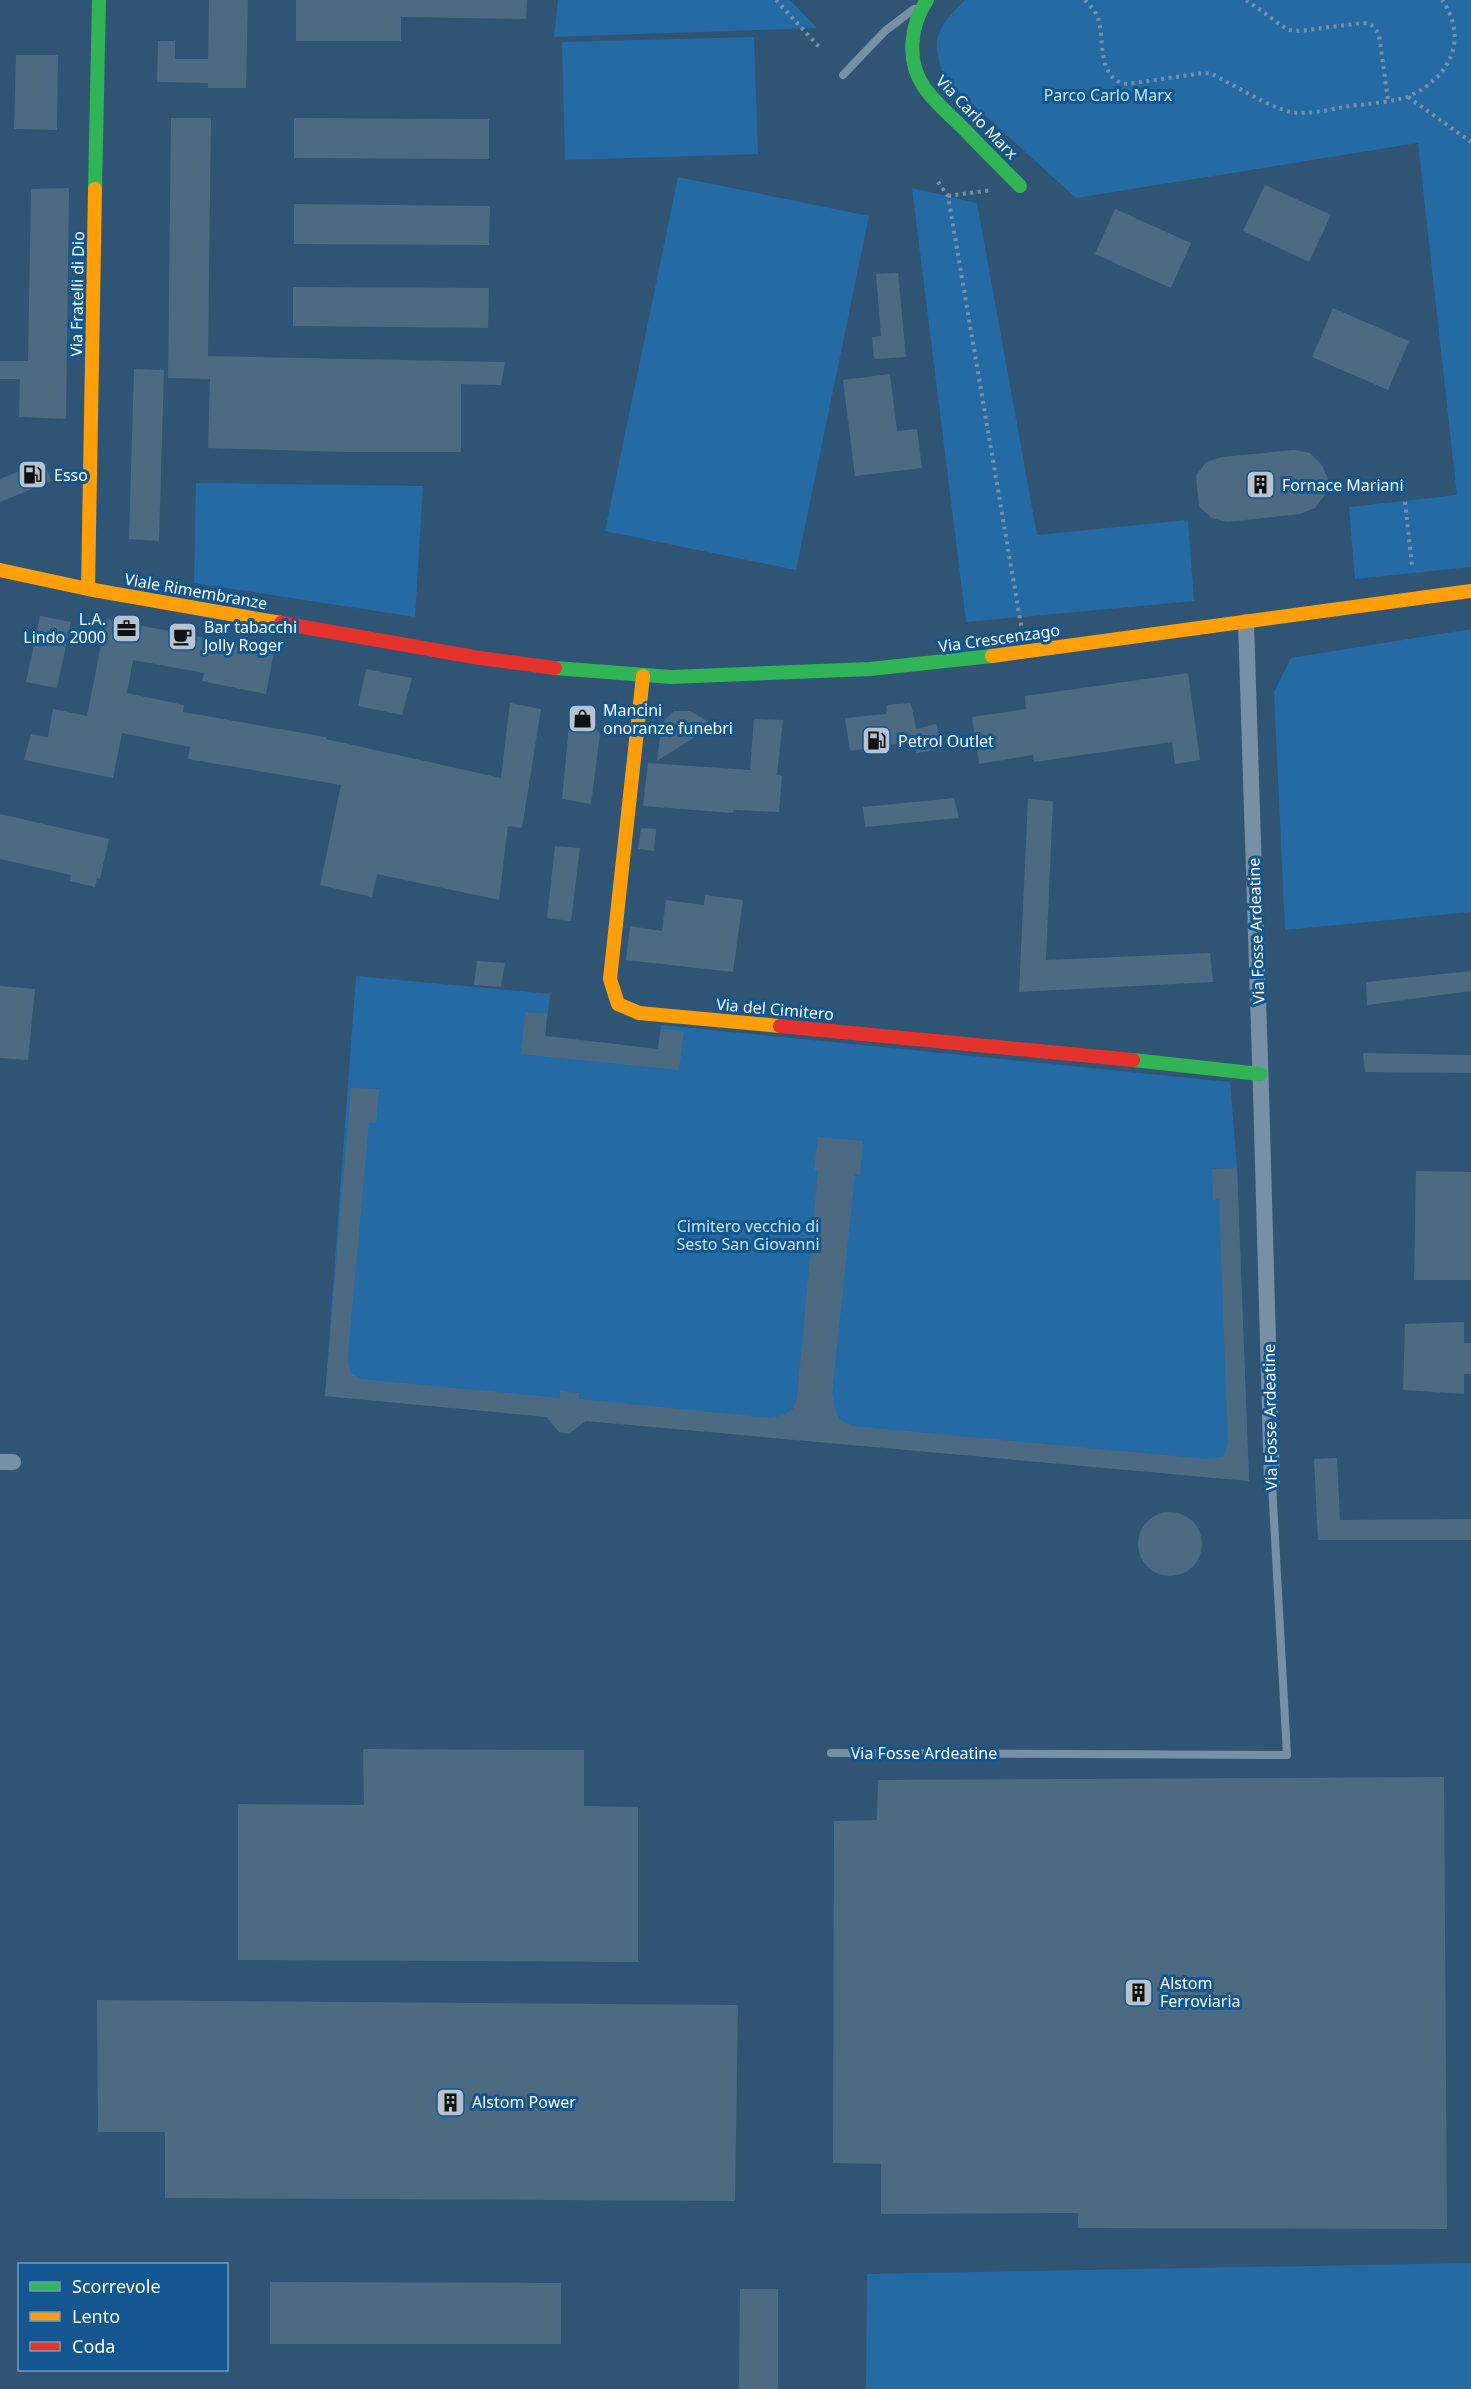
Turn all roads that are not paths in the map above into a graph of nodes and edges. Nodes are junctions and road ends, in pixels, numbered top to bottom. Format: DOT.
graph roads {
  1 [pos="99,0"];
  2 [pos="926,1"];
  3 [pos="843,75"];
  4 [pos="1020,186"];
  5 [pos="0,570"];
  6 [pos="88,589"];
  7 [pos="1471,591"];
  8 [pos="1246,622"];
  9 [pos="528,666"];
  10 [pos="643,676"];
  11 [pos="1260,1074"];
  12 [pos="1272,1484"];
  13 [pos="831,1753"];
  1 -- 6 [label="street, Via Fratelli di Dio"];
  2 -- 3 [label="lane"];
  2 -- 4 [label="street, Via Carlo Marx"];
  5 -- 6 [label="street, Viale Rimembranze"];
  6 -- 9 [label="street, Viale Rimembranze"];
  7 -- 8 [label="street, Via Crescenzago"];
  8 -- 10 [label="street, Via Crescenzago"];
  8 -- 11 [label="street, Via Fosse Ardeatine"];
  9 -- 10 [label="street, Via Crescenzago"];
  10 -- 11 [label="street, Via del Cimitero"];
  11 -- 12 [label="street, Via Fosse Ardeatine"];
  12 -- 13 [label="lane, Via Fosse Ardeatine"];
}
